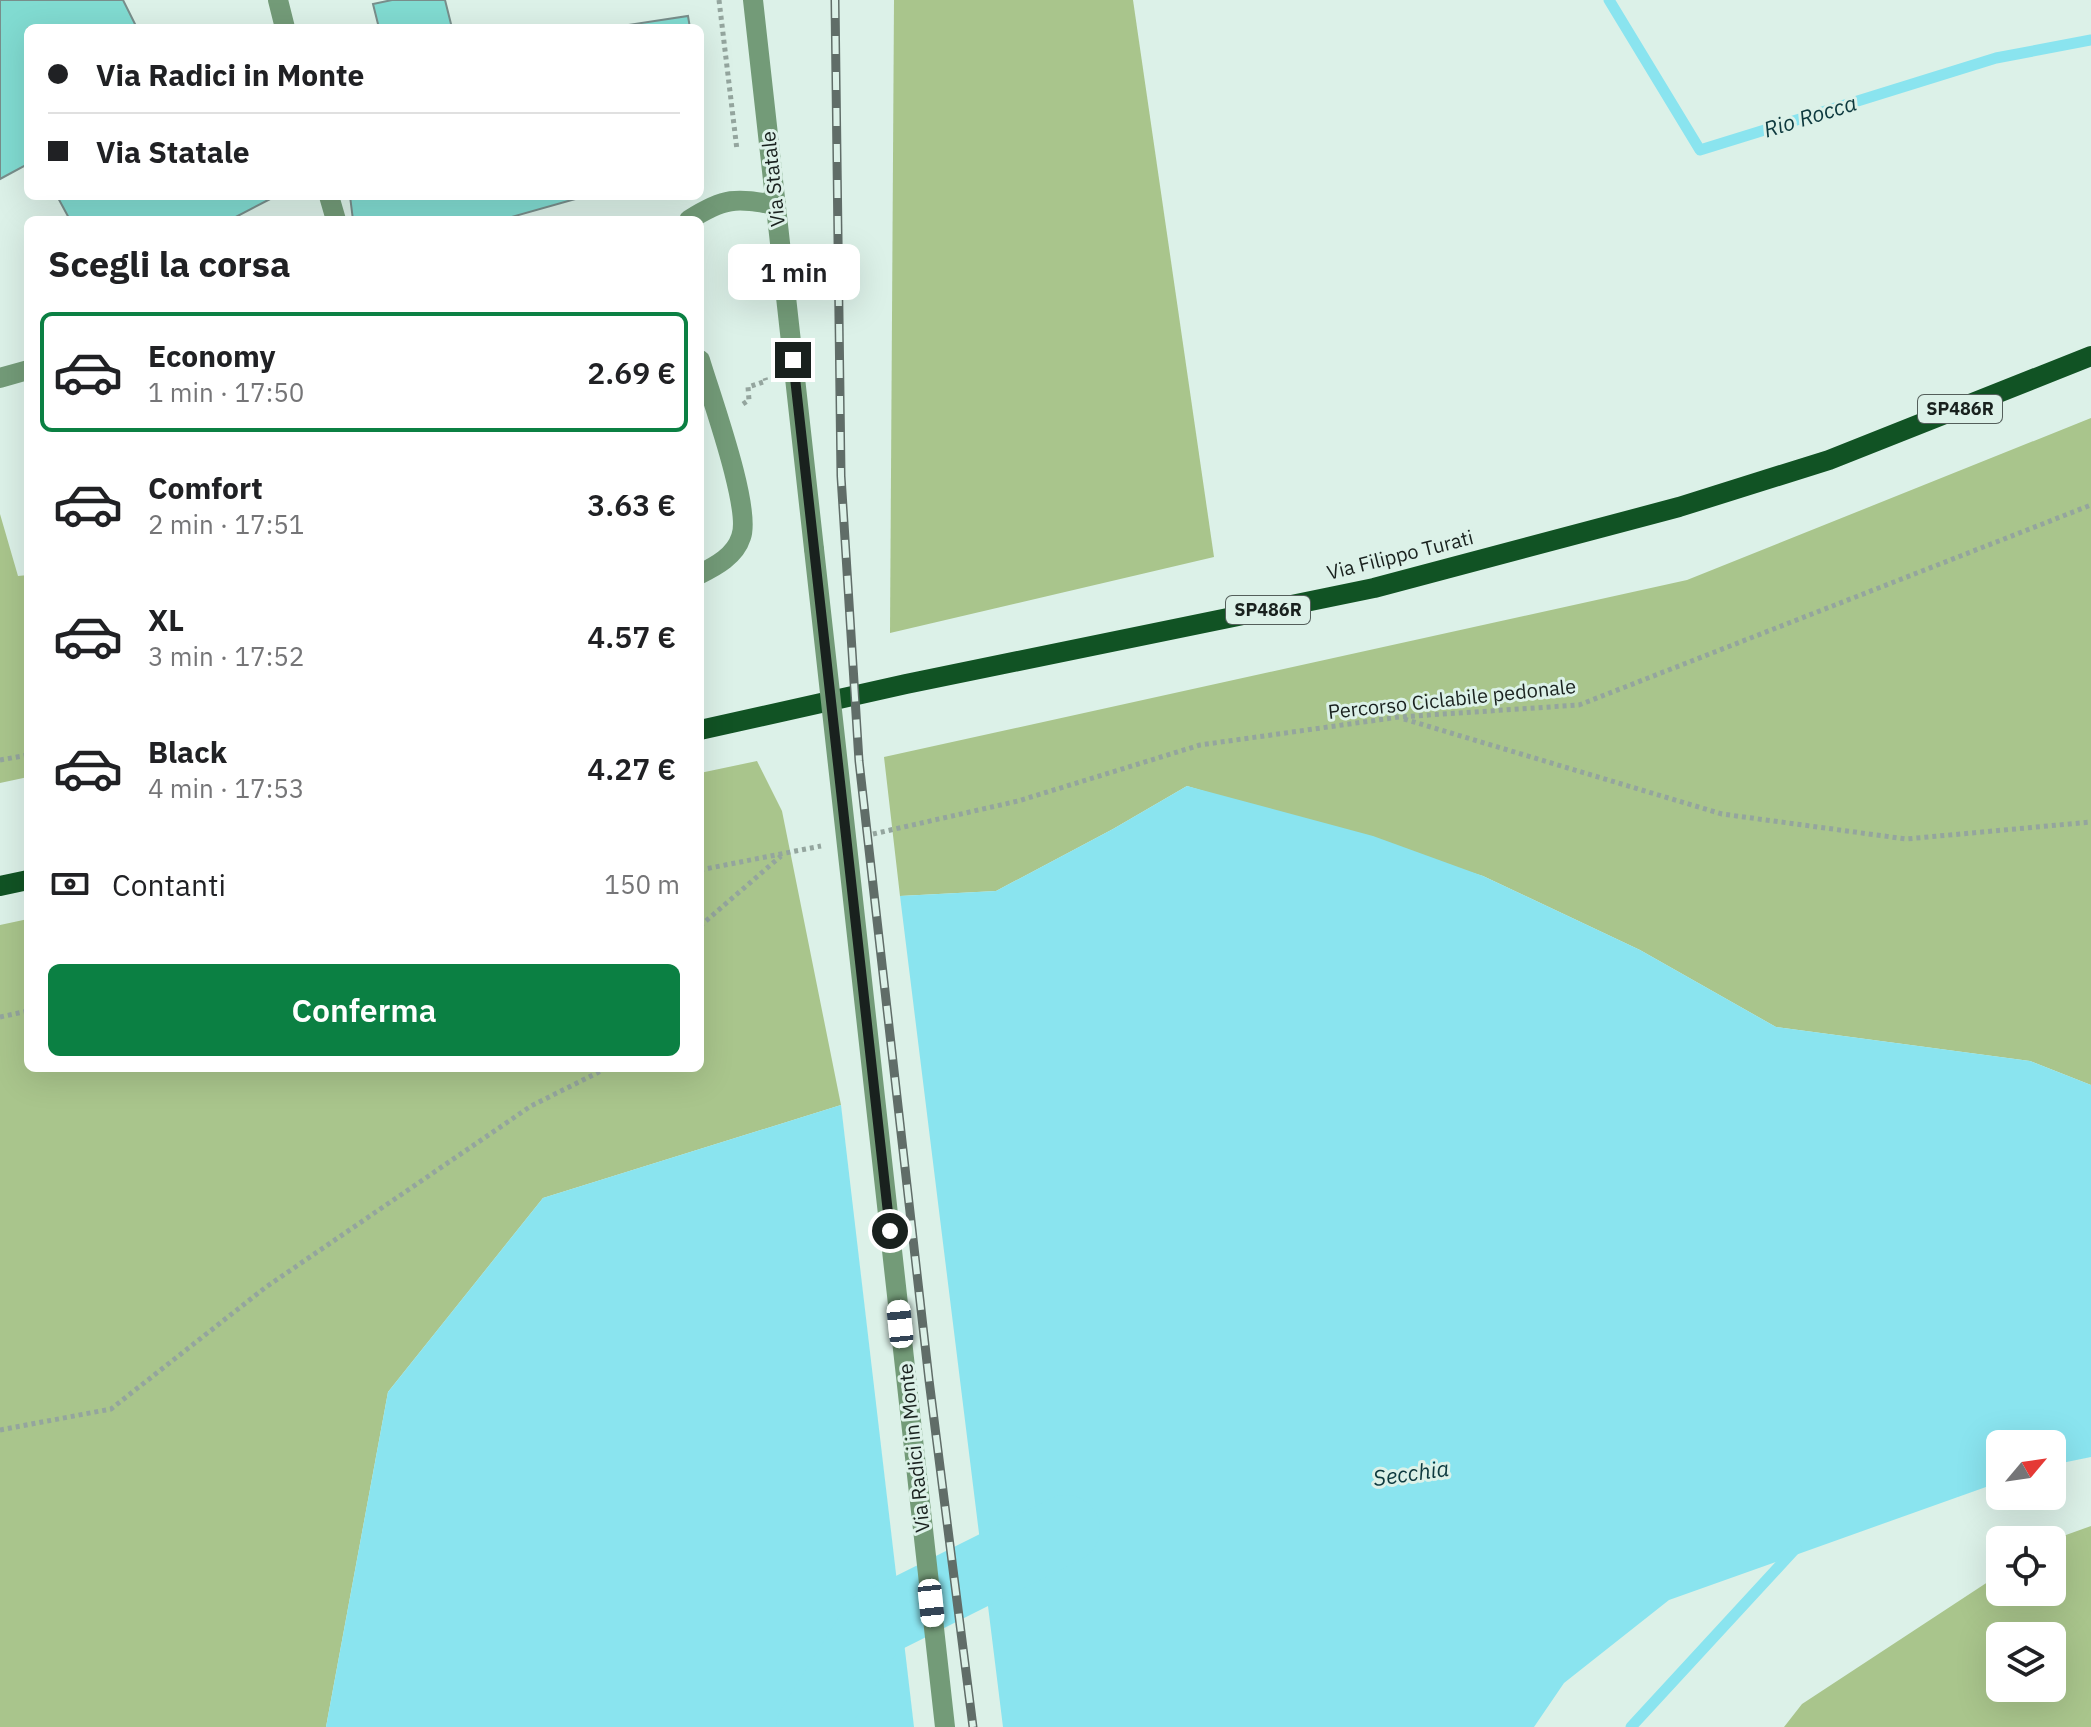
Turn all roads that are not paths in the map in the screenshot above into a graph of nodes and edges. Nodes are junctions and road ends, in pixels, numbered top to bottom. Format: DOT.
graph roads {
  1 [pos="278,0"];
  2 [pos="753,0"];
  3 [pos="284,24"];
  4 [pos="776,205"];
  5 [pos="695,216"];
  6 [pos="2091,356"];
  7 [pos="24,371"];
  8 [pos="704,374"];
  9 [pos="0,378"];
  10 [pos="814,549"];
  11 [pos="704,572"];
  12 [pos="704,729"];
  13 [pos="24,881"];
  14 [pos="0,886"];
  15 [pos="945,1727"];
  1 -- 3 [label="street"];
  2 -- 4 [label="street, Via Statale"];
  4 -- 5 [label="street"];
  4 -- 10 [label="street, Via Statale"];
  6 -- 12 [label="main road, Via Filippo Turati / SP486R"];
  7 -- 9 [label="street"];
  8 -- 11 [label="street"];
  10 -- 15 [label="street, Via Radici in Monte, bridge"];
  13 -- 14 [label="main road"];
}
